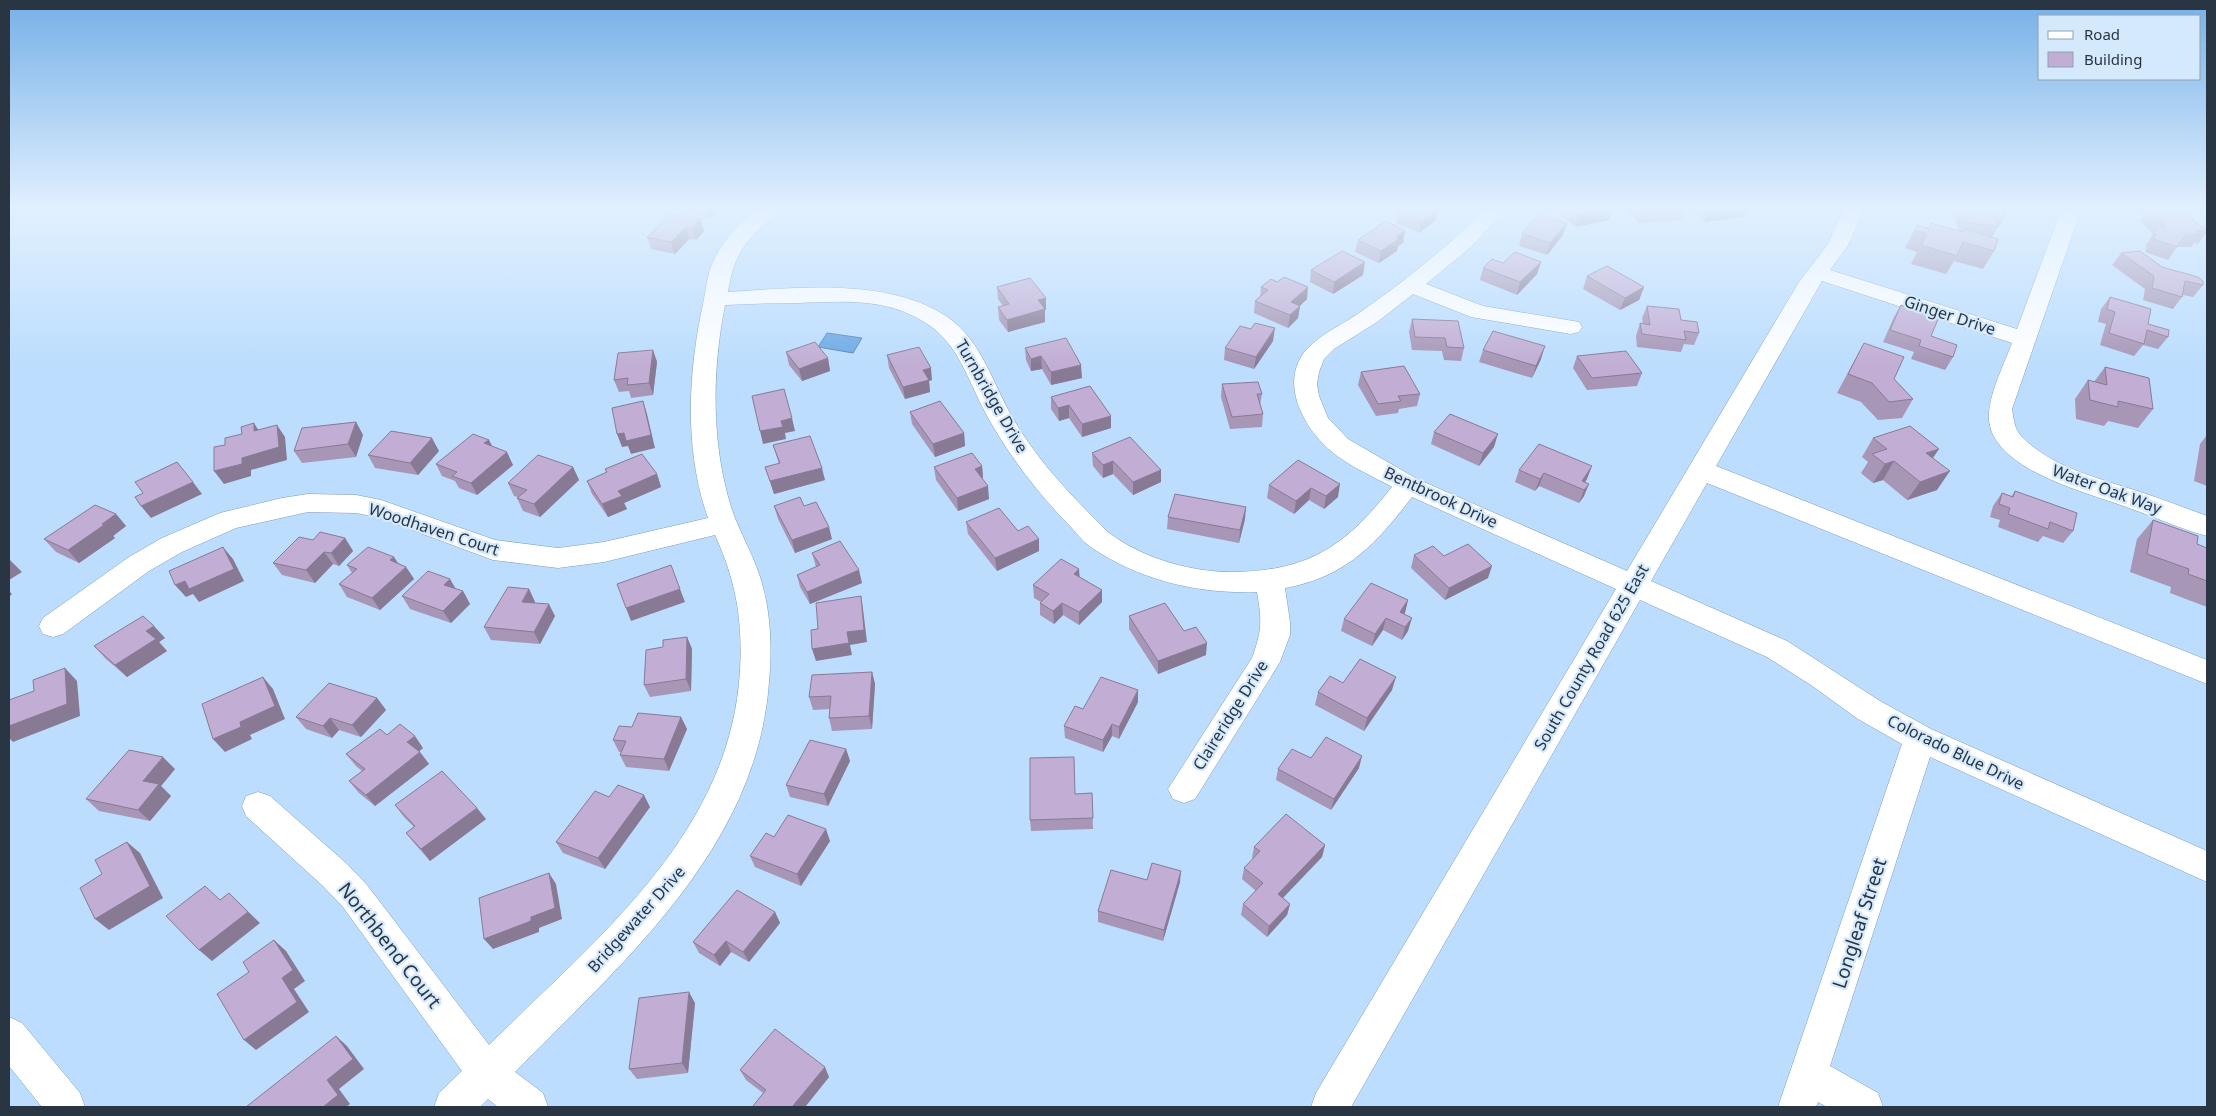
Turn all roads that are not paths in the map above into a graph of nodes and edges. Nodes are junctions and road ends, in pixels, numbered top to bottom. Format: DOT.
graph roads {
  1 [pos="724,261"];
  2 [pos="1441,261"];
  3 [pos="1827,261"];
  4 [pos="2052,261"];
  5 [pos="1822,268"];
  6 [pos="1411,285"];
  7 [pos="715,300"];
  8 [pos="1571,327"];
  9 [pos="2026,333"];
  10 [pos="1700,470"];
  11 [pos="1408,485"];
  12 [pos="722,524"];
  13 [pos="2207,526"];
  14 [pos="1270,582"];
  15 [pos="1633,584"];
  16 [pos="53,626"];
  17 [pos="2207,672"];
  18 [pos="1920,738"];
  19 [pos="1184,789"];
  20 [pos="258,806"];
  21 [pos="2207,867"];
  22 [pos="9,1036"];
  23 [pos="487,1074"];
  24 [pos="1803,1091"];
  25 [pos="66,1107"];
  26 [pos="453,1107"];
  27 [pos="529,1107"];
  28 [pos="1330,1107"];
  29 [pos="1864,1107"];
  1 -- 7 [label="street, Bridgewater Drive"];
  2 -- 6 [label="street, Bentbrook Drive"];
  3 -- 5 [label="street, South County Road 625 East"];
  4 -- 9 [label="street"];
  5 -- 9 [label="street, Ginger Drive"];
  5 -- 10 [label="street, South County Road 625 East"];
  6 -- 8 [label="street"];
  6 -- 11 [label="street, Bentbrook Drive"];
  7 -- 12 [label="street, Bridgewater Drive"];
  7 -- 14 [label="street, Turnbridge Drive"];
  9 -- 13 [label="street, Water Oak Way"];
  10 -- 15 [label="street, South County Road 625 East"];
  10 -- 17 [label="street"];
  11 -- 14 [label="street, Turnbridge Drive"];
  11 -- 15 [label="street, Bentbrook Drive"];
  12 -- 16 [label="street, Woodhaven Court"];
  12 -- 23 [label="street, Bridgewater Drive"];
  14 -- 19 [label="street, Claireridge Drive"];
  15 -- 18 [label="street, Colorado Blue Drive"];
  15 -- 28 [label="street, South County Road 625 East"];
  18 -- 21 [label="street, Colorado Blue Drive"];
  18 -- 24 [label="street, Longleaf Street"];
  20 -- 23 [label="street, Northbend Court"];
  22 -- 25 [label="street"];
  23 -- 26 [label="street, Bridgewater Drive"];
  23 -- 27 [label="street, Northbend Court"];
  24 -- 29 [label="street"];
}
